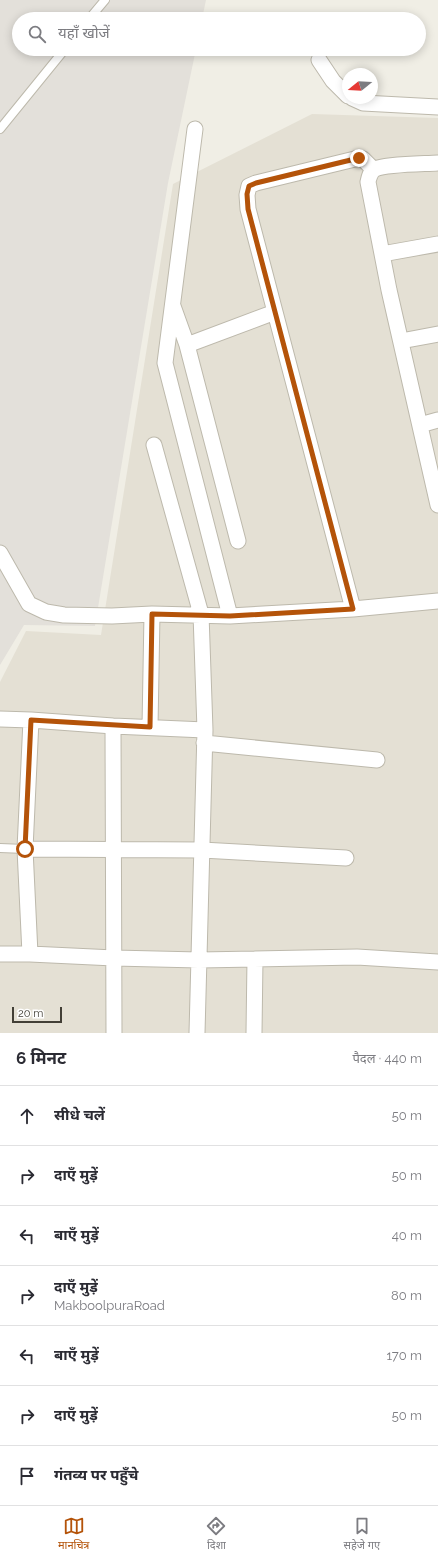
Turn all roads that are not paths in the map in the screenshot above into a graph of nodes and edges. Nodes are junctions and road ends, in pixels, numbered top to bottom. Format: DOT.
graph roads {
  1 [pos="105,0"];
  2 [pos="95,12"];
  3 [pos="59,56"];
  4 [pos="319,60"];
  5 [pos="342,90"];
  6 [pos="378,104"];
  7 [pos="438,107"];
  8 [pos="0,129"];
  9 [pos="195,129"];
  10 [pos="438,163"];
  11 [pos="374,170"];
  12 [pos="438,244"];
  13 [pos="382,254"];
  14 [pos="172,303"];
  15 [pos="275,312"];
  16 [pos="438,334"];
  17 [pos="401,341"];
  18 [pos="187,345"];
  19 [pos="438,420"];
  20 [pos="420,426"];
  21 [pos="154,445"];
  22 [pos="438,505"];
  23 [pos="238,541"];
  24 [pos="0,553"];
  25 [pos="438,601"];
  26 [pos="353,609"];
  27 [pos="152,614"];
  28 [pos="200,614"];
  29 [pos="230,616"];
  30 [pos="0,719"];
  31 [pos="31,720"];
  32 [pos="113,726"];
  33 [pos="150,727"];
  34 [pos="205,736"];
  35 [pos="377,760"];
  36 [pos="0,848"];
  37 [pos="25,849"];
  38 [pos="113,850"];
  39 [pos="202,850"];
  40 [pos="346,858"];
  41 [pos="0,954"];
  42 [pos="30,954"];
  43 [pos="114,958"];
  44 [pos="255,959"];
  45 [pos="199,960"];
  46 [pos="438,962"];
  47 [pos="114,1033"];
  48 [pos="198,1033"];
  49 [pos="254,1033"];
  1 -- 2 [label="lane"];
  3 -- 8 [label="lane"];
  4 -- 5 [label="street"];
  6 -- 7 [label="street"];
  9 -- 14 [label="street"];
  10 -- 11 [label="street"];
  11 -- 13 [label="street"];
  11 -- 15 [label="street"];
  12 -- 13 [label="street"];
  13 -- 17 [label="street"];
  14 -- 18 [label="street"];
  14 -- 29 [label="street"];
  15 -- 18 [label="street"];
  15 -- 26 [label="street"];
  16 -- 17 [label="street"];
  17 -- 20 [label="street"];
  18 -- 23 [label="street"];
  19 -- 20 [label="street"];
  20 -- 22 [label="street"];
  21 -- 28 [label="street"];
  24 -- 27 [label="street"];
  25 -- 26 [label="street"];
  26 -- 29 [label="street"];
  27 -- 28 [label="street"];
  27 -- 33 [label="street"];
  28 -- 29 [label="street"];
  28 -- 34 [label="street"];
  30 -- 31 [label="street"];
  31 -- 32 [label="street"];
  31 -- 37 [label="street"];
  32 -- 33 [label="street"];
  32 -- 38 [label="street"];
  33 -- 34 [label="street"];
  34 -- 35 [label="street"];
  34 -- 39 [label="street"];
  36 -- 37 [label="lane"];
  37 -- 38 [label="street"];
  37 -- 42 [label="street"];
  38 -- 39 [label="street"];
  38 -- 43 [label="street"];
  39 -- 40 [label="street"];
  39 -- 45 [label="street"];
  41 -- 42 [label="street"];
  42 -- 43 [label="street"];
  43 -- 45 [label="street"];
  43 -- 47 [label="street"];
  44 -- 45 [label="street"];
  44 -- 46 [label="street"];
  44 -- 49 [label="street"];
  45 -- 48 [label="street"];
}
